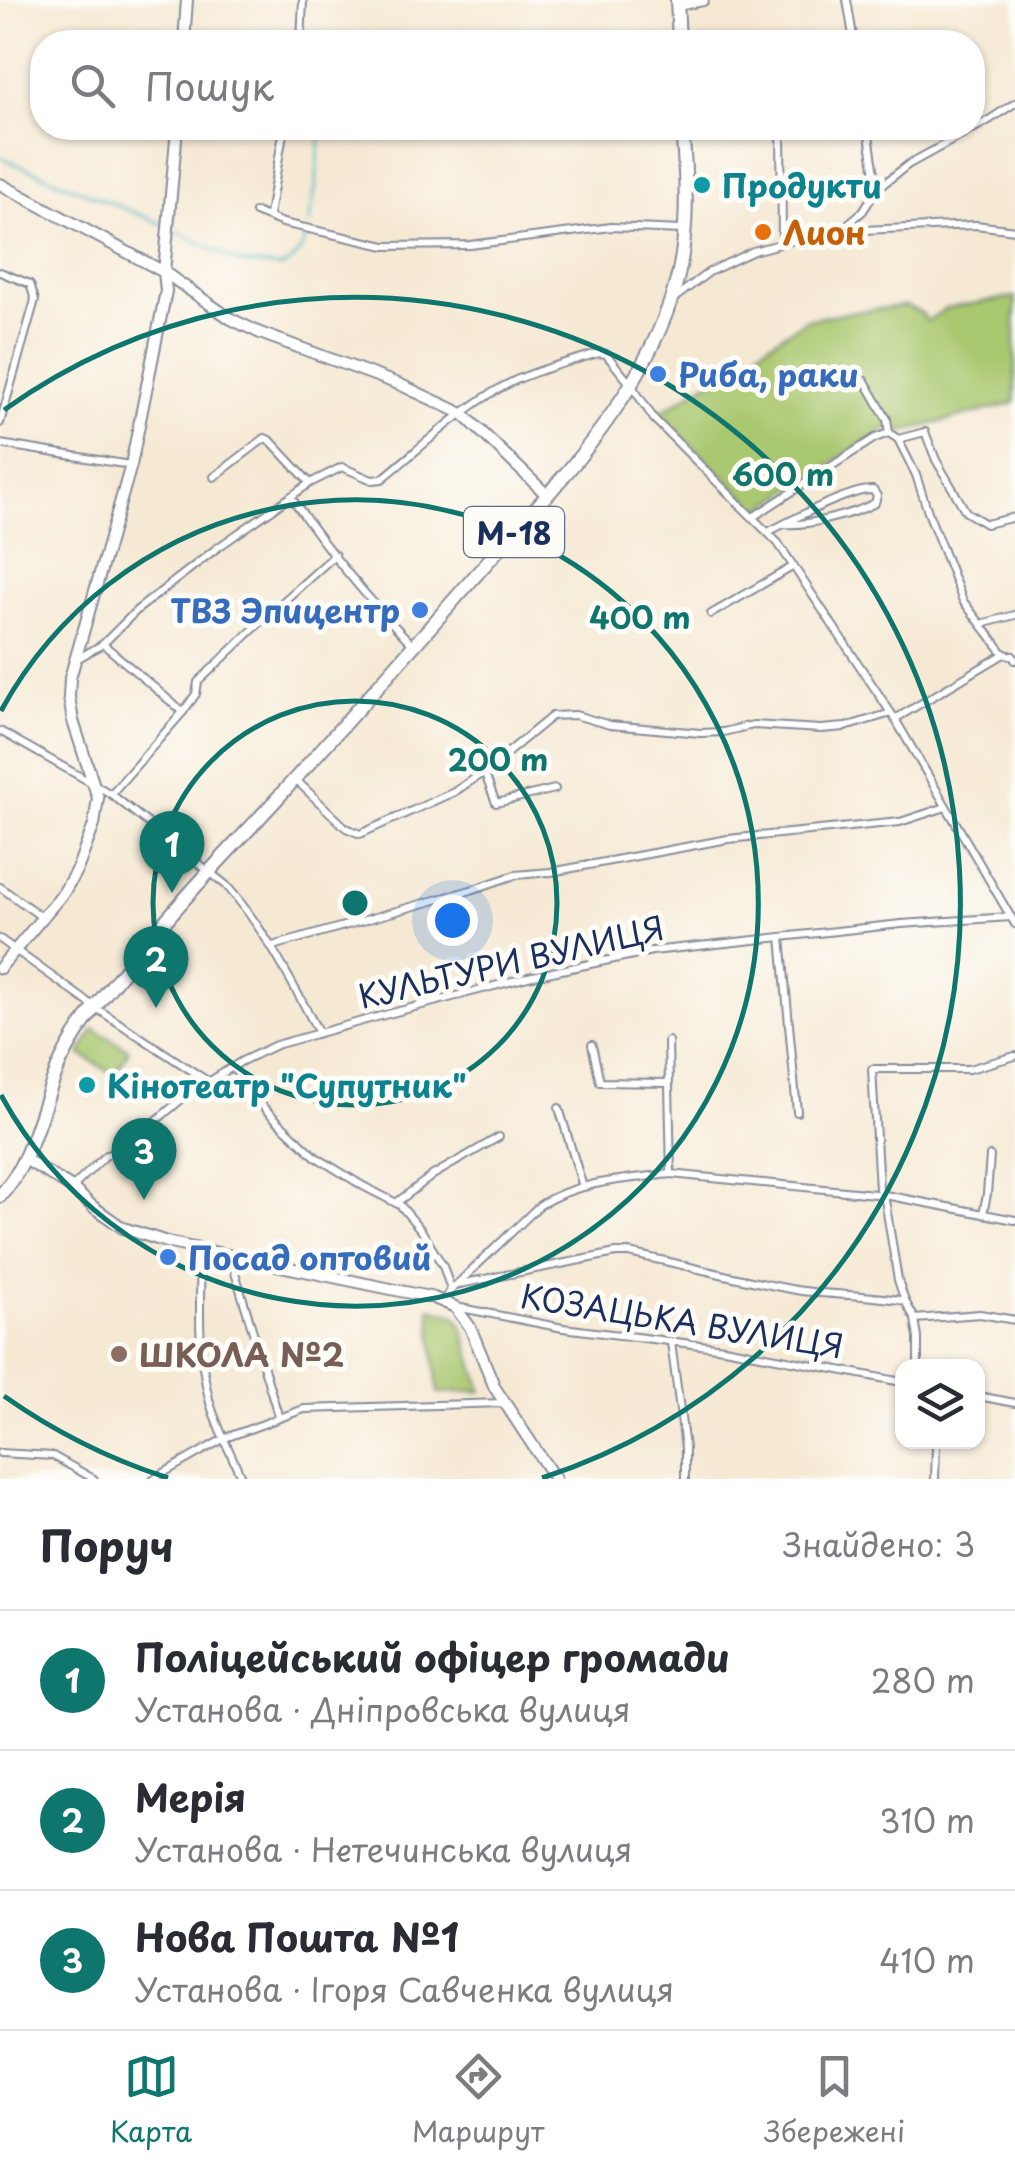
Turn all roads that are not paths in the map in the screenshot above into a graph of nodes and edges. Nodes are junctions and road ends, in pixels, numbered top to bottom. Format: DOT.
graph roads {
  1 [pos="187,0"];
  2 [pos="304,0"];
  3 [pos="704,0"];
  4 [pos="847,0"];
  5 [pos="677,2"];
  6 [pos="185,30"];
  7 [pos="302,30"];
  8 [pos="678,30"];
  9 [pos="852,30"];
  10 [pos="1015,102"];
  11 [pos="985,122"];
  12 [pos="176,140"];
  13 [pos="282,140"];
  14 [pos="683,140"];
  15 [pos="781,140"];
  16 [pos="870,140"];
  17 [pos="953,140"];
  18 [pos="0,184"];
  19 [pos="877,189"];
  20 [pos="255,212"];
  21 [pos="269,216"];
  22 [pos="684,230"];
  23 [pos="1015,230"];
  24 [pos="840,231"];
  25 [pos="782,244"];
  26 [pos="0,272"];
  27 [pos="164,272"];
  28 [pos="671,300"];
  29 [pos="865,380"];
  30 [pos="632,386"];
  31 [pos="463,414"];
  32 [pos="0,424"];
  33 [pos="889,433"];
  34 [pos="898,439"];
  35 [pos="0,444"];
  36 [pos="131,466"];
  37 [pos="214,477"];
  38 [pos="310,484"];
  39 [pos="547,495"];
  40 [pos="292,497"];
  41 [pos="1015,516"];
  42 [pos="753,517"];
  43 [pos="784,524"];
  44 [pos="768,532"];
  45 [pos="335,555"];
  46 [pos="794,566"];
  47 [pos="711,614"];
  48 [pos="1015,615"];
  49 [pos="981,624"];
  50 [pos="103,644"];
  51 [pos="414,646"];
  52 [pos="1004,654"];
  53 [pos="74,660"];
  54 [pos="1015,660"];
  55 [pos="183,712"];
  56 [pos="892,716"];
  57 [pos="0,731"];
  58 [pos="484,772"];
  59 [pos="295,779"];
  60 [pos="94,782"];
  61 [pos="555,789"];
  62 [pos="111,794"];
  63 [pos="946,807"];
  64 [pos="210,872"];
  65 [pos="0,887"];
  66 [pos="43,918"];
  67 [pos="1013,921"];
  68 [pos="781,937"];
  69 [pos="0,938"];
  70 [pos="273,946"];
  71 [pos="15,950"];
  72 [pos="0,968"];
  73 [pos="96,1008"];
  74 [pos="319,1033"];
  75 [pos="668,1041"];
  76 [pos="592,1045"];
  77 [pos="1015,1056"];
  78 [pos="232,1067"];
  79 [pos="209,1082"];
  80 [pos="667,1084"];
  81 [pos="558,1108"];
  82 [pos="797,1112"];
  83 [pos="499,1137"];
  84 [pos="990,1156"];
  85 [pos="26,1158"];
  86 [pos="671,1174"];
  87 [pos="583,1187"];
  88 [pos="72,1188"];
  89 [pos="882,1195"];
  90 [pos="0,1196"];
  91 [pos="396,1202"];
  92 [pos="982,1215"];
  93 [pos="1015,1220"];
  94 [pos="201,1249"];
  95 [pos="230,1255"];
  96 [pos="455,1287"];
  97 [pos="905,1301"];
  98 [pos="442,1302"];
  99 [pos="454,1307"];
  100 [pos="914,1319"];
  101 [pos="1015,1320"];
  102 [pos="671,1342"];
  103 [pos="918,1359"];
  104 [pos="895,1381"];
  105 [pos="985,1398"];
  106 [pos="505,1403"];
  107 [pos="1015,1404"];
  108 [pos="280,1418"];
  109 [pos="225,1438"];
  110 [pos="936,1449"];
  111 [pos="0,1454"];
  112 [pos="94,1479"];
  113 [pos="152,1479"];
  114 [pos="242,1479"];
  115 [pos="555,1479"];
  116 [pos="685,1479"];
  117 [pos="935,1479"];
  1 -- 6 [label="street"];
  2 -- 7 [label="street"];
  3 -- 5 [label="street"];
  4 -- 9 [label="street"];
  5 -- 8 [label="highway"];
  10 -- 11 [label="street"];
  12 -- 27 [label="street"];
  13 -- 21 [label="street"];
  14 -- 22 [label="highway, М-18"];
  15 -- 25 [label="street"];
  16 -- 19 [label="street"];
  17 -- 19 [label="street"];
  18 -- 27 [label="street"];
  19 -- 24 [label="street"];
  20 -- 21 [label="street"];
  21 -- 22 [label="street"];
  22 -- 28 [label="highway, М-18"];
  23 -- 24 [label="street"];
  24 -- 25 [label="street"];
  25 -- 28 [label="street"];
  26 -- 32 [label="street"];
  27 -- 31 [label="street"];
  27 -- 36 [label="street"];
  28 -- 30 [label="highway, М-18"];
  29 -- 33 [label="street"];
  30 -- 31 [label="street"];
  30 -- 39 [label="highway, М-18"];
  30 -- 42 [label="street"];
  31 -- 38 [label="street"];
  31 -- 39 [label="street"];
  33 -- 34 [label="street"];
  33 -- 42 [label="street"];
  34 -- 41 [label="street"];
  34 -- 49 [label="street"];
  35 -- 36 [label="street"];
  36 -- 53 [label="street"];
  37 -- 38 [label="street"];
  38 -- 40 [label="street"];
  39 -- 51 [label="highway, М-18"];
  40 -- 45 [label="street"];
  40 -- 50 [label="street"];
  42 -- 44 [label="street"];
  43 -- 43 [label="street"];
  43 -- 44 [label="street"];
  44 -- 46 [label="street"];
  45 -- 51 [label="street"];
  45 -- 55 [label="street"];
  46 -- 47 [label="street"];
  46 -- 56 [label="street"];
  48 -- 49 [label="street"];
  49 -- 52 [label="street"];
  50 -- 53 [label="street"];
  50 -- 55 [label="street"];
  51 -- 59 [label="highway, М-18"];
  52 -- 54 [label="street"];
  52 -- 56 [label="street"];
  53 -- 60 [label="street"];
  55 -- 62 [label="street"];
  56 -- 58 [label="street"];
  56 -- 63 [label="street"];
  57 -- 60 [label="street"];
  58 -- 59 [label="street"];
  58 -- 61 [label="street"];
  59 -- 64 [label="highway, М-18"];
  60 -- 62 [label="street"];
  60 -- 66 [label="street"];
  62 -- 64 [label="street"];
  63 -- 67 [label="street"];
  63 -- 70 [label="street"];
  64 -- 70 [label="street"];
  64 -- 73 [label="highway, М-18"];
  65 -- 66 [label="street"];
  66 -- 71 [label="street"];
  67 -- 68 [label="street, КУЛЬТУРИ ВУЛИЦЯ"];
  68 -- 74 [label="street, КУЛЬТУРИ ВУЛИЦЯ"];
  68 -- 82 [label="street"];
  69 -- 71 [label="street"];
  70 -- 74 [label="street"];
  71 -- 72 [label="street"];
  71 -- 73 [label="street"];
  73 -- 79 [label="street"];
  73 -- 85 [label="highway, М-18"];
  74 -- 78 [label="street, КУЛЬТУРИ ВУЛИЦЯ"];
  75 -- 80 [label="street"];
  76 -- 80 [label="street"];
  77 -- 89 [label="street"];
  78 -- 79 [label="street, КУЛЬТУРИ ВУЛИЦЯ"];
  78 -- 91 [label="street"];
  79 -- 88 [label="street, КУЛЬТУРИ ВУЛИЦЯ"];
  80 -- 86 [label="street"];
  81 -- 87 [label="street"];
  83 -- 91 [label="street"];
  84 -- 92 [label="street"];
  85 -- 88 [label="street"];
  85 -- 90 [label="highway, М-18"];
  86 -- 87 [label="street"];
  86 -- 89 [label="street"];
  87 -- 96 [label="street"];
  88 -- 94 [label="street"];
  89 -- 92 [label="street"];
  89 -- 97 [label="street"];
  91 -- 96 [label="street"];
  92 -- 93 [label="street"];
  94 -- 95 [label="street"];
  94 -- 109 [label="street"];
  95 -- 98 [label="street"];
  95 -- 108 [label="street"];
  96 -- 97 [label="street"];
  96 -- 98 [label="street"];
  97 -- 100 [label="street"];
  98 -- 99 [label="street"];
  99 -- 102 [label="street, КОЗАЦЬКА ВУЛИЦЯ"];
  99 -- 106 [label="street"];
  100 -- 101 [label="street"];
  100 -- 103 [label="street"];
  102 -- 104 [label="street, КОЗАЦЬКА ВУЛИЦЯ"];
  102 -- 116 [label="street"];
  105 -- 107 [label="street"];
  106 -- 108 [label="street"];
  106 -- 115 [label="street"];
  108 -- 109 [label="street"];
  109 -- 113 [label="street"];
  109 -- 114 [label="street"];
  110 -- 117 [label="street"];
  111 -- 112 [label="street"];
}
